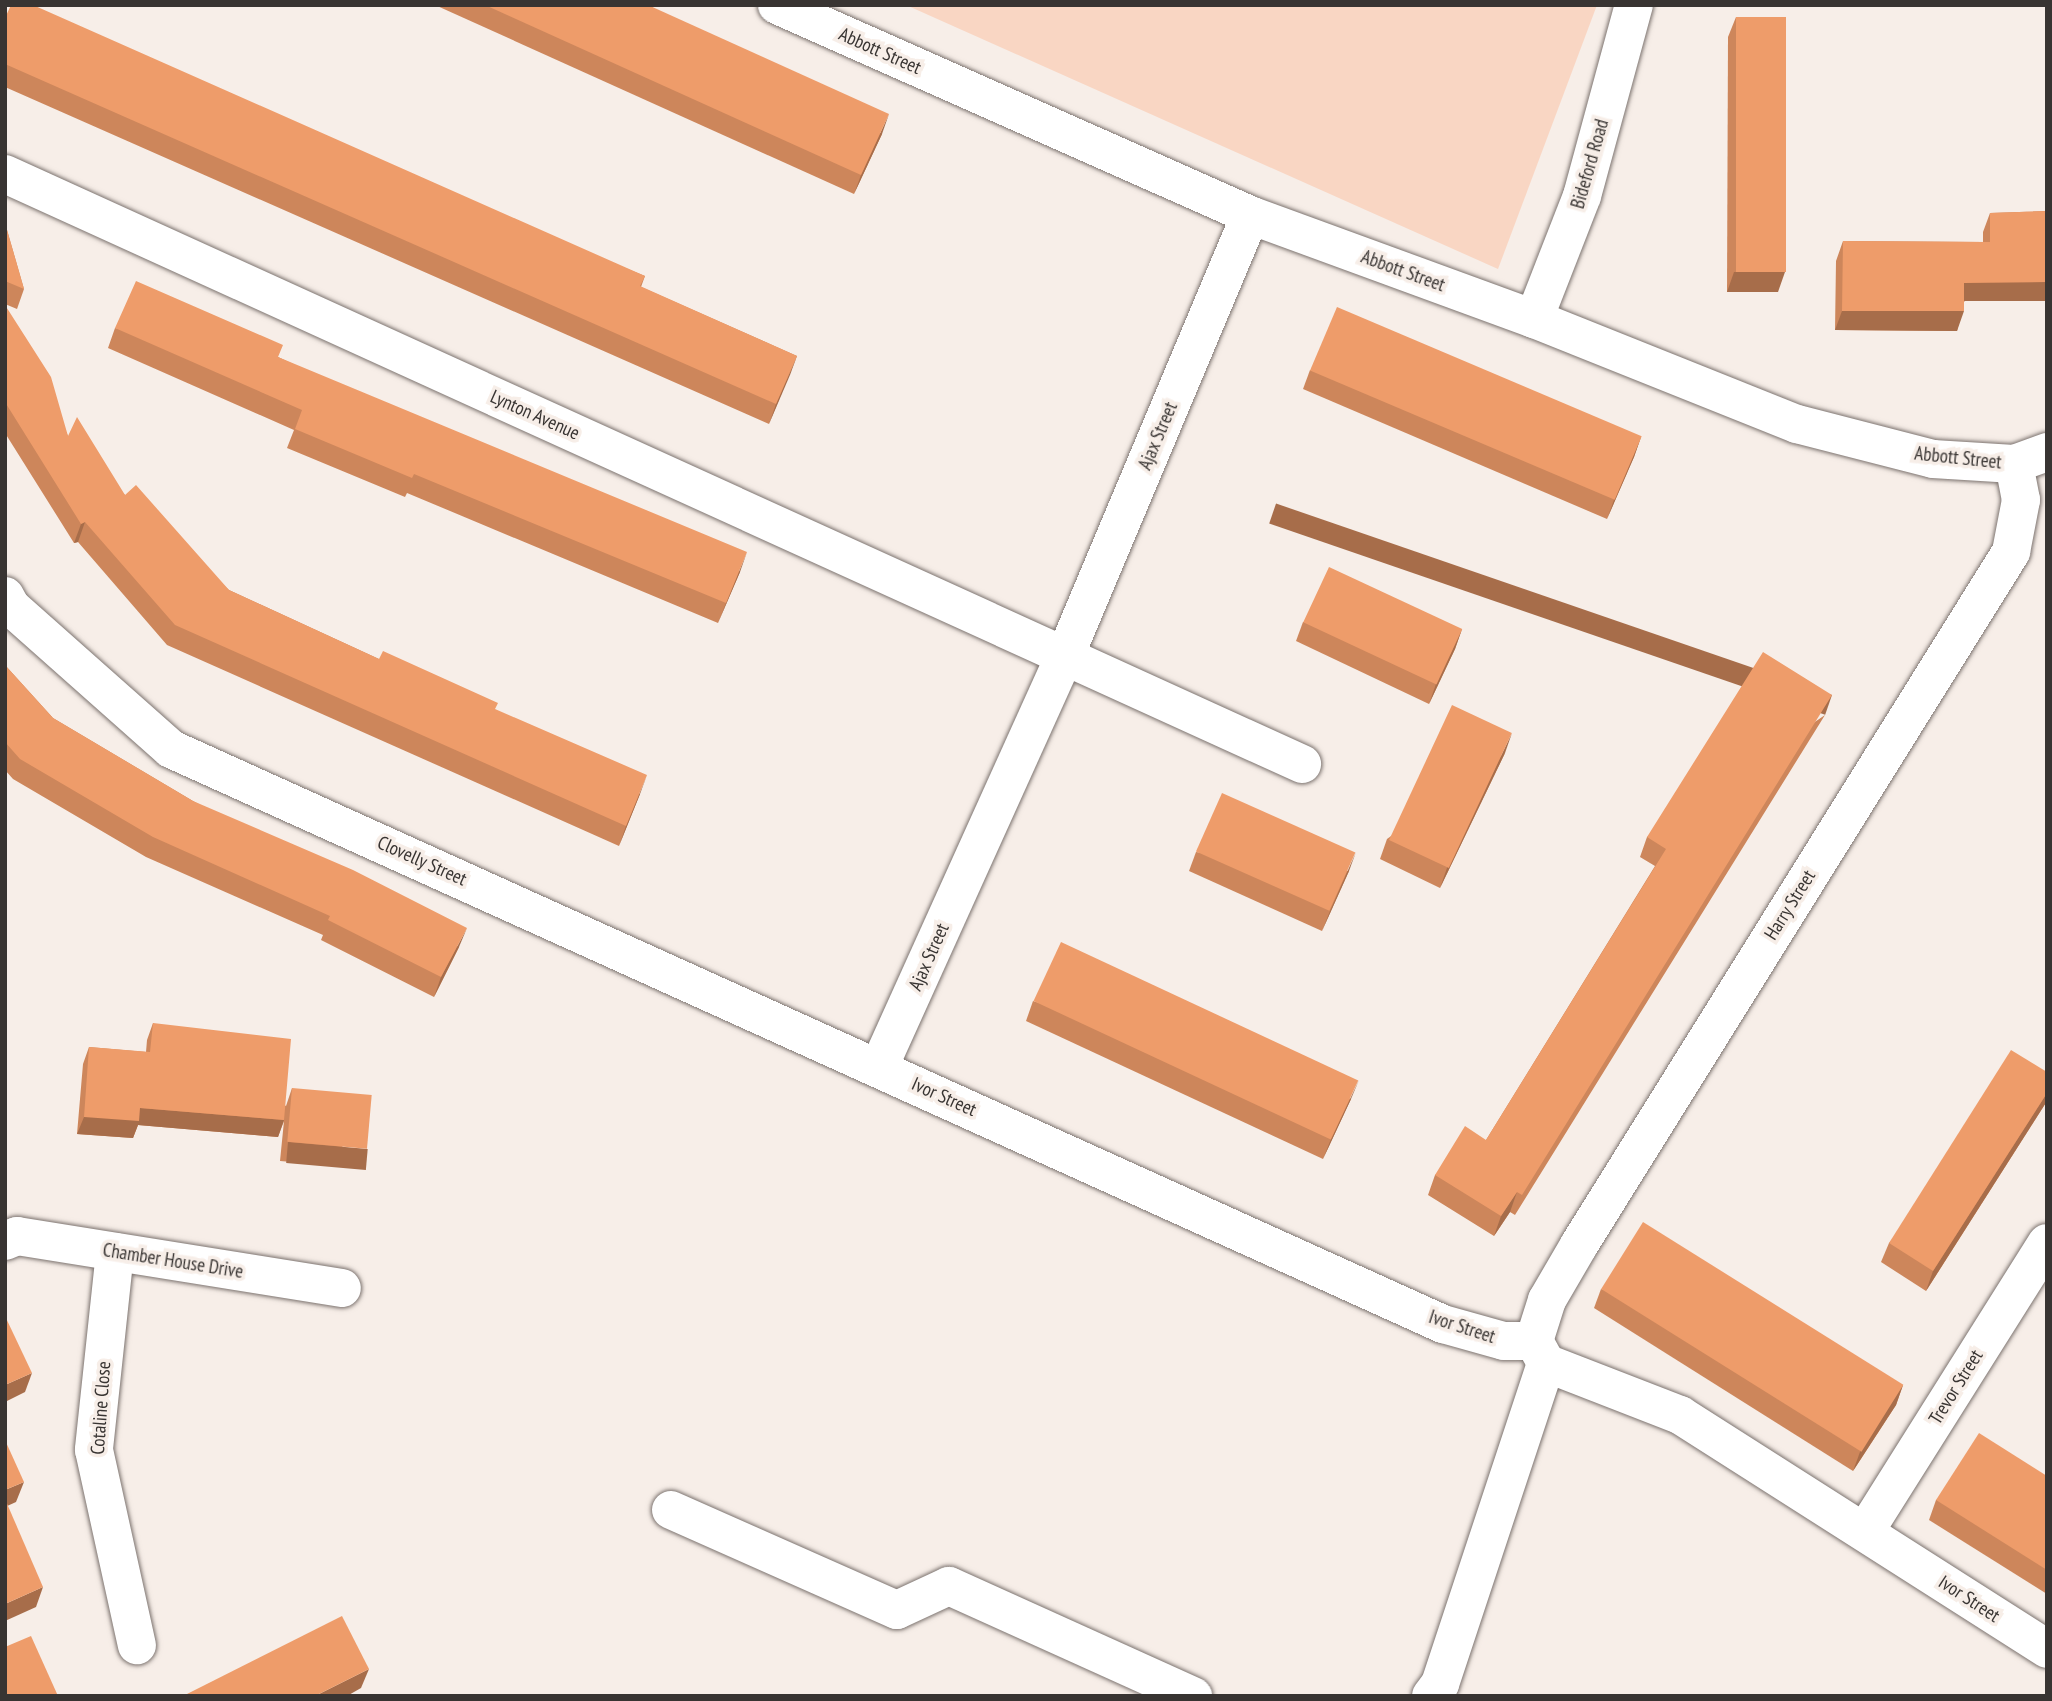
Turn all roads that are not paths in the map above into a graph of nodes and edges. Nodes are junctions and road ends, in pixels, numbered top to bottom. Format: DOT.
graph roads {
  1 [pos="778,5"];
  2 [pos="1634,5"];
  3 [pos="5,174"];
  4 [pos="1250,215"];
  5 [pos="1534,319"];
  6 [pos="2030,458"];
  7 [pos="5,596"];
  8 [pos="1065,656"];
  9 [pos="1302,764"];
  10 [pos="879,1067"];
  11 [pos="5,1241"];
  12 [pos="2047,1243"];
  13 [pos="116,1252"];
  14 [pos="342,1288"];
  15 [pos="1540,1352"];
  16 [pos="671,1510"];
  17 [pos="1866,1530"];
  18 [pos="137,1645"];
  19 [pos="2047,1650"];
  20 [pos="1193,1696"];
  21 [pos="1431,1696"];
  1 -- 4 [label="street, Abbott Street"];
  2 -- 5 [label="street, Bideford Road"];
  3 -- 8 [label="street, Lynton Avenue"];
  4 -- 5 [label="street, Abbott Street"];
  4 -- 8 [label="street, Ajax Street"];
  5 -- 6 [label="street, Abbott Street"];
  6 -- 15 [label="street, Harry Street"];
  7 -- 10 [label="street, Clovelly Street"];
  8 -- 9 [label="street"];
  8 -- 10 [label="street, Ajax Street"];
  10 -- 15 [label="street, Ivor Street"];
  11 -- 13 [label="street, Chamber House Drive"];
  12 -- 17 [label="street, Trevor Street"];
  13 -- 14 [label="street, Chamber House Drive"];
  13 -- 18 [label="street, Cotaline Close"];
  15 -- 17 [label="street, Ivor Street"];
  15 -- 21 [label="street, Harry Street"];
  16 -- 20 [label="street"];
  17 -- 19 [label="street, Ivor Street"];
}
